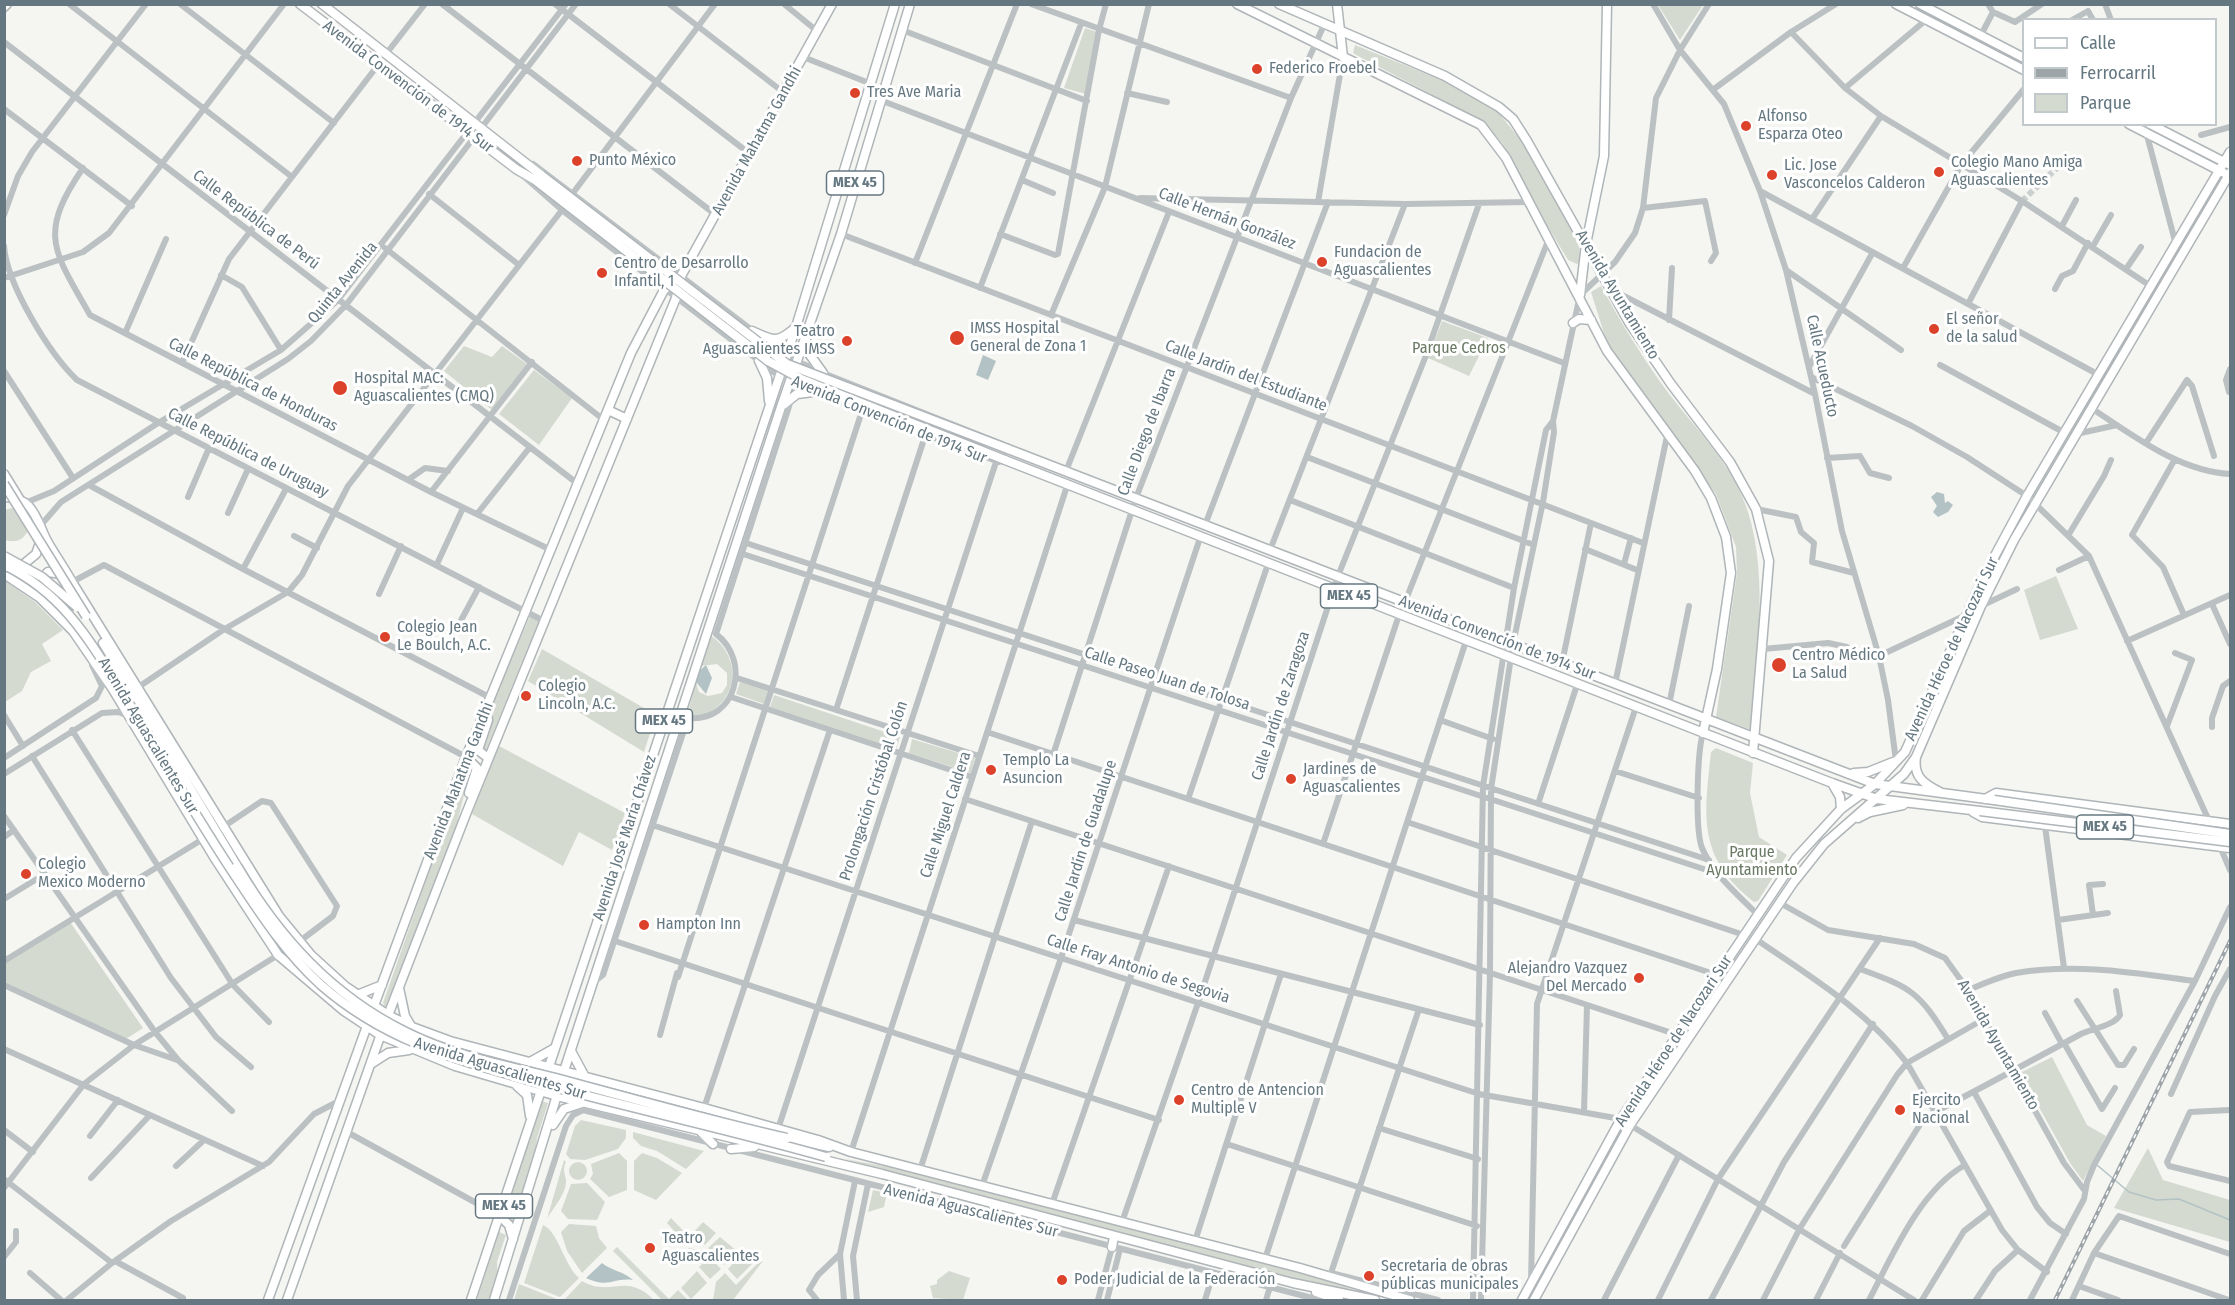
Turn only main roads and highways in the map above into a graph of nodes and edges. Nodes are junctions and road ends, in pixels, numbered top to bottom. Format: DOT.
graph roads {
  1 [pos="300,4"];
  2 [pos="322,4"];
  3 [pos="832,4"];
  4 [pos="895,4"];
  5 [pos="910,4"];
  6 [pos="1237,4"];
  7 [pos="1279,4"];
  8 [pos="1337,4"];
  9 [pos="1607,4"];
  10 [pos="1896,4"];
  11 [pos="1920,4"];
  12 [pos="1340,32"];
  13 [pos="1342,57"];
  14 [pos="2022,57"];
  15 [pos="2022,69"];
  16 [pos="2154,126"];
  17 [pos="2145,129"];
  18 [pos="2230,152"];
  19 [pos="2228,163"];
  20 [pos="2220,171"];
  21 [pos="2230,175"];
  22 [pos="538,178"];
  23 [pos="838,192"];
  24 [pos="841,234"];
  25 [pos="1586,244"];
  26 [pos="681,276"];
  27 [pos="1580,295"];
  28 [pos="1591,320"];
  29 [pos="1573,323"];
  30 [pos="796,327"];
  31 [pos="752,331"];
  32 [pos="805,338"];
  33 [pos="759,361"];
  34 [pos="823,373"];
  35 [pos="813,392"];
  36 [pos="769,406"];
  37 [pos="781,407"];
  38 [pos="608,410"];
  39 [pos="627,419"];
  40 [pos="4,474"];
  41 [pos="4,484"];
  42 [pos="4,497"];
  43 [pos="22,501"];
  44 [pos="41,527"];
  45 [pos="4,555"];
  46 [pos="4,565"];
  47 [pos="4,572"];
  48 [pos="72,582"];
  49 [pos="40,598"];
  50 [pos="86,616"];
  51 [pos="486,709"];
  52 [pos="1707,719"];
  53 [pos="1703,733"];
  54 [pos="1755,738"];
  55 [pos="1753,753"];
  56 [pos="1916,757"];
  57 [pos="466,758"];
  58 [pos="488,758"];
  59 [pos="1896,761"];
  60 [pos="1847,773"];
  61 [pos="1832,783"];
  62 [pos="1875,784"];
  63 [pos="1889,788"];
  64 [pos="1863,794"];
  65 [pos="1946,795"];
  66 [pos="1876,799"];
  67 [pos="1989,800"];
  68 [pos="1908,804"];
  69 [pos="1841,809"];
  70 [pos="1975,811"];
  71 [pos="466,814"];
  72 [pos="2230,824"];
  73 [pos="1842,827"];
  74 [pos="2230,834"];
  75 [pos="2230,842"];
  76 [pos="2230,848"];
  77 [pos="399,984"];
  78 [pos="382,985"];
  79 [pos="357,995"];
  80 [pos="365,1000"];
  81 [pos="374,1006"];
  82 [pos="344,1011"];
  83 [pos="388,1015"];
  84 [pos="353,1018"];
  85 [pos="366,1027"];
  86 [pos="412,1027"];
  87 [pos="380,1035"];
  88 [pos="435,1036"];
  89 [pos="555,1048"];
  90 [pos="358,1051"];
  91 [pos="413,1051"];
  92 [pos="571,1051"];
  93 [pos="427,1056"];
  94 [pos="530,1062"];
  95 [pos="549,1067"];
  96 [pos="368,1070"];
  97 [pos="564,1071"];
  98 [pos="585,1077"];
  99 [pos="511,1082"];
  100 [pos="541,1091"];
  101 [pos="1640,1092"];
  102 [pos="648,1093"];
  103 [pos="557,1096"];
  104 [pos="588,1108"];
  105 [pos="629,1114"];
  106 [pos="531,1121"];
  107 [pos="1630,1125"];
  108 [pos="700,1131"];
  109 [pos="548,1133"];
  110 [pos="713,1144"];
  111 [pos="762,1147"];
  112 [pos="833,1147"];
  113 [pos="731,1149"];
  114 [pos="882,1174"];
  115 [pos="993,1205"];
  116 [pos="500,1216"];
  117 [pos="1002,1219"];
  118 [pos="1114,1237"];
  119 [pos="512,1246"];
  120 [pos="1116,1248"];
  121 [pos="1293,1283"];
  122 [pos="268,1300"];
  123 [pos="287,1300"];
  124 [pos="471,1300"];
  125 [pos="494,1300"];
  126 [pos="1339,1300"];
  127 [pos="1375,1300"];
  128 [pos="1410,1300"];
  129 [pos="1522,1300"];
  130 [pos="1534,1300"];
  1 -- 22 [label="main road, Avenida Convención de 1914 Sur"];
  2 -- 22 [label="main road, Avenida Convención de 1914 Sur"];
  3 -- 26 [label="main road, Avenida Mahatma Gandhi"];
  4 -- 23 [label="main road, MEX 45"];
  5 -- 24 [label="main road, MEX 45"];
  6 -- 13 [label="main road, Avenida Ayuntamiento"];
  7 -- 12 [label="main road, Avenida Ayuntamiento"];
  8 -- 12 [label="main road"];
  9 -- 25 [label="main road"];
  10 -- 15 [label="main road"];
  11 -- 14 [label="main road"];
  12 -- 13 [label="main road"];
  12 -- 25 [label="main road, Avenida Ayuntamiento"];
  13 -- 27 [label="main road, Avenida Ayuntamiento"];
  16 -- 19 [label="main road"];
  17 -- 20 [label="main road"];
  18 -- 19 [label="main road, Avenida Héroe de Nacozari Sur"];
  19 -- 20 [label="main road, Avenida Héroe de Nacozari Sur"];
  20 -- 21 [label="main road"];
  20 -- 59 [label="main road, Avenida Héroe de Nacozari Sur"];
  21 -- 56 [label="main road, Avenida Héroe de Nacozari Sur"];
  22 -- 52 [label="main road, Avenida Convención de 1914 Sur / MEX 45, bridge"];
  22 -- 53 [label="main road, Avenida Convención de 1914 Sur / MEX 45, bridge"];
  23 -- 24 [label="main road"];
  23 -- 30 [label="main road, MEX 45"];
  24 -- 32 [label="main road, MEX 45"];
  25 -- 27 [label="main road"];
  25 -- 54 [label="main road, Avenida Ayuntamiento"];
  26 -- 38 [label="main road, Avenida Mahatma Gandhi"];
  26 -- 39 [label="main road, Avenida Mahatma Gandhi"];
  27 -- 28 [label="main road, Avenida Ayuntamiento"];
  28 -- 29 [label="main road"];
  28 -- 52 [label="main road, Avenida Ayuntamiento"];
  30 -- 31 [label="main road"];
  30 -- 36 [label="main road, Avenida José María Chávez / MEX 45"];
  32 -- 34 [label="main road"];
  32 -- 37 [label="main road, Avenida José María Chávez / MEX 45"];
  33 -- 36 [label="main road"];
  35 -- 37 [label="main road"];
  36 -- 89 [label="main road, Avenida José María Chávez / MEX 45"];
  37 -- 92 [label="main road, Avenida José María Chávez / MEX 45"];
  38 -- 39 [label="main road"];
  38 -- 51 [label="main road, Avenida Mahatma Gandhi"];
  39 -- 58 [label="main road, Avenida Mahatma Gandhi"];
  40 -- 43 [label="main road, Avenida Aguascalientes Sur"];
  41 -- 50 [label="main road, bridge"];
  42 -- 43 [label="main road"];
  43 -- 44 [label="main road, Avenida Aguascalientes Sur"];
  44 -- 47 [label="main road"];
  44 -- 48 [label="main road, Avenida Aguascalientes Sur"];
  45 -- 50 [label="main road, Avenida Aguascalientes Sur, bridge"];
  46 -- 114 [label="main road, Avenida Aguascalientes Sur, bridge"];
  47 -- 49 [label="main road, Avenida Aguascalientes Sur"];
  48 -- 49 [label="main road"];
  48 -- 79 [label="main road, Avenida Aguascalientes Sur"];
  49 -- 82 [label="main road, Avenida Aguascalientes Sur"];
  50 -- 112 [label="main road, Avenida Aguascalientes Sur, bridge"];
  51 -- 57 [label="main road, Avenida Mahatma Gandhi"];
  51 -- 58 [label="main road"];
  52 -- 53 [label="main road, Avenida Ayuntamiento"];
  52 -- 54 [label="main road, Avenida Convención de 1914 Sur / MEX 45"];
  53 -- 55 [label="main road, Avenida Convención de 1914 Sur / MEX 45"];
  54 -- 55 [label="main road, Avenida Ayuntamiento"];
  54 -- 60 [label="main road, Avenida Convención de 1914 Sur / MEX 45"];
  55 -- 61 [label="main road, Avenida Convención de 1914 Sur / MEX 45"];
  56 -- 63 [label="main road, Avenida Héroe de Nacozari Sur"];
  56 -- 65 [label="main road"];
  57 -- 71 [label="main road"];
  57 -- 78 [label="main road, Avenida Mahatma Gandhi"];
  58 -- 71 [label="main road, Avenida Mahatma Gandhi"];
  59 -- 60 [label="main road"];
  59 -- 62 [label="main road, Avenida Héroe de Nacozari Sur"];
  60 -- 62 [label="main road, Avenida Convención de 1914 Sur / MEX 45"];
  61 -- 64 [label="main road, Avenida Convención de 1914 Sur / MEX 45"];
  61 -- 69 [label="main road"];
  62 -- 63 [label="main road, Avenida Convención de 1914 Sur / MEX 45"];
  62 -- 64 [label="main road, Avenida Héroe de Nacozari Sur"];
  63 -- 65 [label="main road, Avenida Convención de 1914 Sur / MEX 45"];
  63 -- 66 [label="main road, Avenida Héroe de Nacozari Sur"];
  64 -- 66 [label="main road, Avenida Convención de 1914 Sur / MEX 45"];
  64 -- 69 [label="main road, Avenida Héroe de Nacozari Sur"];
  65 -- 67 [label="main road, Avenida Convención de 1914 Sur / MEX 45"];
  66 -- 68 [label="main road, Avenida Convención de 1914 Sur / MEX 45"];
  66 -- 73 [label="main road, Avenida Héroe de Nacozari Sur"];
  67 -- 72 [label="main road, Avenida Convención de 1914 Sur"];
  67 -- 74 [label="main road, Avenida Convención de 1914 Sur / MEX 45, bridge"];
  68 -- 70 [label="main road, Avenida Convención de 1914 Sur / MEX 45"];
  68 -- 73 [label="main road"];
  69 -- 101 [label="main road, Avenida Héroe de Nacozari Sur"];
  70 -- 75 [label="main road, Avenida Convención de 1914 Sur / MEX 45, bridge"];
  70 -- 76 [label="main road, Avenida Convención de 1914 Sur"];
  71 -- 77 [label="main road, Avenida Mahatma Gandhi"];
  73 -- 107 [label="main road, Avenida Héroe de Nacozari Sur"];
  77 -- 83 [label="main road, Avenida Mahatma Gandhi"];
  77 -- 86 [label="main road"];
  78 -- 79 [label="main road"];
  78 -- 81 [label="main road, Avenida Mahatma Gandhi"];
  79 -- 80 [label="main road, Avenida Aguascalientes Sur"];
  80 -- 81 [label="main road, Avenida Aguascalientes Sur"];
  80 -- 84 [label="main road"];
  81 -- 83 [label="main road, Avenida Aguascalientes Sur"];
  81 -- 85 [label="main road, Avenida Mahatma Gandhi"];
  82 -- 84 [label="main road, Avenida Aguascalientes Sur"];
  82 -- 90 [label="main road"];
  83 -- 86 [label="main road, Avenida Aguascalientes Sur"];
  83 -- 87 [label="main road, Avenida Mahatma Gandhi"];
  84 -- 85 [label="main road, Avenida Aguascalientes Sur"];
  85 -- 87 [label="main road, Avenida Aguascalientes Sur"];
  85 -- 90 [label="main road, Avenida Mahatma Gandhi"];
  86 -- 88 [label="main road, Avenida Aguascalientes Sur"];
  87 -- 91 [label="main road, Avenida Aguascalientes Sur"];
  87 -- 96 [label="main road, Avenida Mahatma Gandhi"];
  88 -- 93 [label="main road"];
  88 -- 94 [label="main road, Avenida Aguascalientes Sur"];
  89 -- 94 [label="main road"];
  89 -- 95 [label="main road, Avenida José María Chávez / MEX 45"];
  90 -- 122 [label="main road, Avenida Mahatma Gandhi"];
  91 -- 93 [label="main road, Avenida Aguascalientes Sur"];
  91 -- 96 [label="main road"];
  92 -- 97 [label="main road, Avenida José María Chávez / MEX 45"];
  92 -- 98 [label="main road"];
  93 -- 99 [label="main road, Avenida Aguascalientes Sur"];
  94 -- 95 [label="main road, Avenida Aguascalientes Sur"];
  95 -- 97 [label="main road, Avenida Aguascalientes Sur"];
  95 -- 100 [label="main road, Avenida José María Chávez / MEX 45"];
  96 -- 123 [label="main road, Avenida Mahatma Gandhi"];
  97 -- 98 [label="main road, Avenida Aguascalientes Sur"];
  97 -- 103 [label="main road, Avenida José María Chávez / MEX 45"];
  98 -- 102 [label="main road, Avenida Aguascalientes Sur"];
  99 -- 100 [label="main road, Avenida Aguascalientes Sur"];
  99 -- 106 [label="main road"];
  100 -- 103 [label="main road, Avenida Aguascalientes Sur"];
  100 -- 106 [label="main road, Avenida José María Chávez / MEX 45"];
  101 -- 107 [label="main road"];
  101 -- 129 [label="main road, Avenida Héroe de Nacozari Sur"];
  102 -- 105 [label="main road"];
  102 -- 112 [label="main road, Avenida Aguascalientes Sur"];
  103 -- 104 [label="main road, Avenida Aguascalientes Sur"];
  103 -- 109 [label="main road, Avenida José María Chávez / MEX 45"];
  104 -- 105 [label="main road, Avenida Aguascalientes Sur"];
  104 -- 109 [label="main road"];
  105 -- 108 [label="main road, Avenida Aguascalientes Sur"];
  106 -- 116 [label="main road, Avenida José María Chávez / MEX 45"];
  107 -- 130 [label="main road, Avenida Héroe de Nacozari Sur"];
  108 -- 110 [label="main road"];
  108 -- 111 [label="main road, Avenida Aguascalientes Sur"];
  109 -- 119 [label="main road, Avenida José María Chávez / MEX 45"];
  111 -- 113 [label="main road"];
  111 -- 114 [label="main road, Avenida Aguascalientes Sur"];
  112 -- 128 [label="main road, Avenida Aguascalientes Sur"];
  114 -- 115 [label="main road, Avenida Aguascalientes Sur"];
  115 -- 117 [label="main road"];
  115 -- 118 [label="main road, Avenida Aguascalientes Sur"];
  116 -- 119 [label="main road"];
  116 -- 124 [label="main road, Avenida José María Chávez / MEX 45"];
  118 -- 120 [label="main road"];
  118 -- 121 [label="main road, Avenida Aguascalientes Sur"];
  119 -- 125 [label="main road, Avenida José María Chávez / MEX 45"];
  121 -- 126 [label="main road"];
  121 -- 127 [label="main road, Avenida Aguascalientes Sur"];
}
